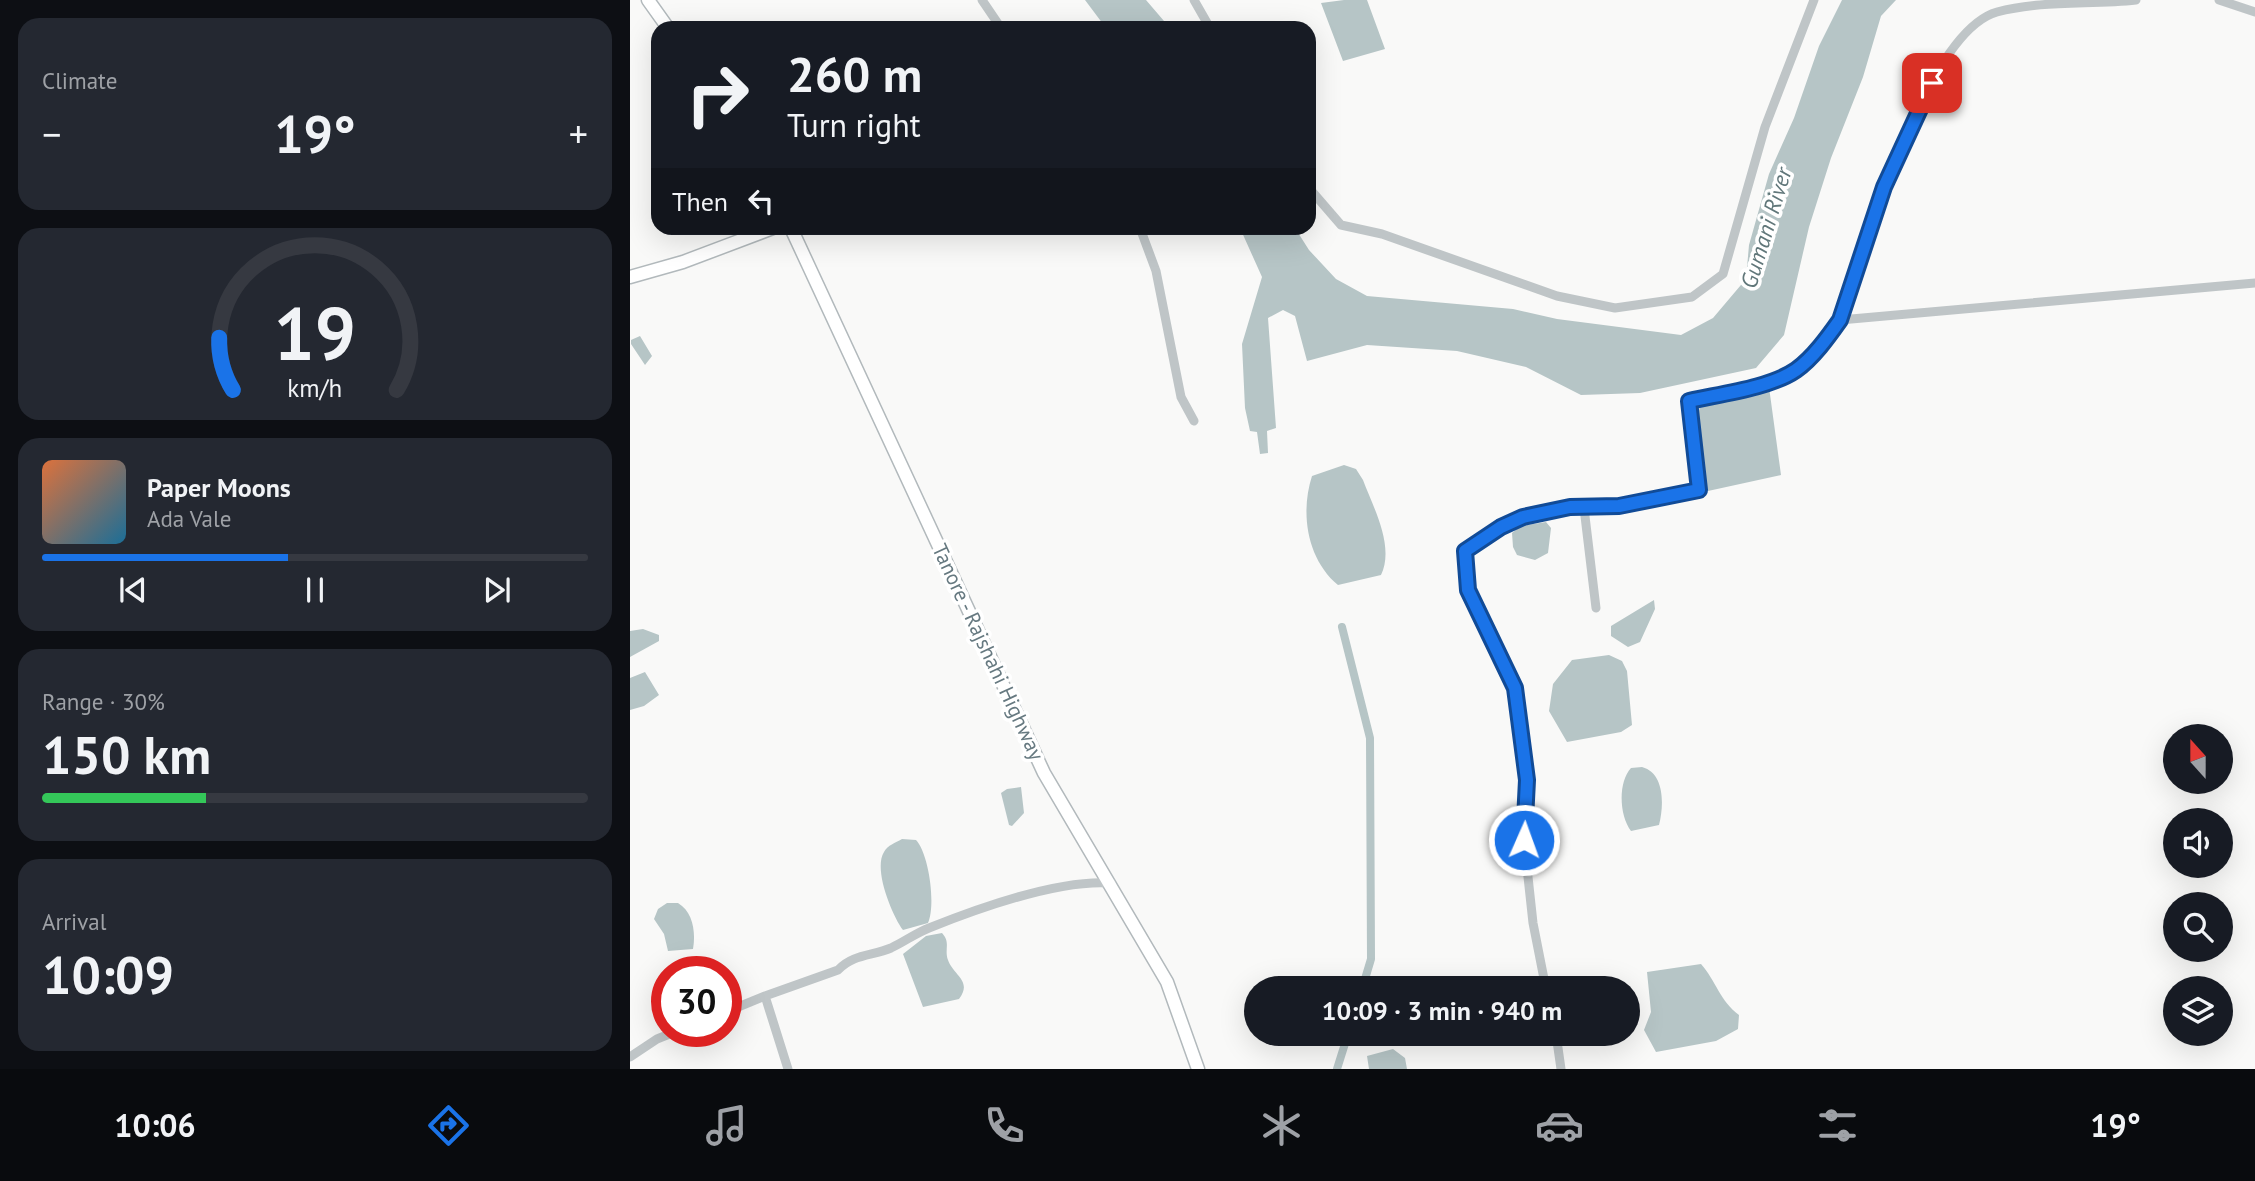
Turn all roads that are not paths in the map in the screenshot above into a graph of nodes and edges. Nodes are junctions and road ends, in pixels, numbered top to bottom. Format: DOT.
graph roads {
  1 [pos="648,0"];
  2 [pos="982,0"];
  3 [pos="1194,0"];
  4 [pos="1814,0"];
  5 [pos="2136,0"];
  6 [pos="2219,0"];
  7 [pos="2255,12"];
  8 [pos="663,21"];
  9 [pos="997,21"];
  10 [pos="1206,21"];
  11 [pos="1316,196"];
  12 [pos="754,235"];
  13 [pos="794,235"];
  14 [pos="1143,235"];
  15 [pos="630,277"];
  16 [pos="2255,283"];
  17 [pos="1840,320"];
  18 [pos="1194,421"];
  19 [pos="1584,508"];
  20 [pos="1596,608"];
  21 [pos="1111,883"];
  22 [pos="1543,976"];
  23 [pos="765,996"];
  24 [pos="742,1005"];
  25 [pos="651,1043"];
  26 [pos="1558,1046"];
  27 [pos="630,1057"];
  28 [pos="788,1069"];
  29 [pos="1199,1069"];
  30 [pos="1561,1069"];
  1 -- 8 [label="main road"];
  2 -- 9 [label="street"];
  3 -- 10 [label="street"];
  4 -- 11 [label="street"];
  5 -- 17 [label="street"];
  6 -- 7 [label="street"];
  12 -- 15 [label="main road"];
  13 -- 21 [label="main road, Tanore - Rajshahi Highway"];
  14 -- 18 [label="street"];
  16 -- 17 [label="street"];
  17 -- 19 [label="street"];
  19 -- 20 [label="street"];
  19 -- 22 [label="street"];
  21 -- 23 [label="street"];
  21 -- 29 [label="main road, Tanore - Rajshahi Highway"];
  23 -- 24 [label="street"];
  23 -- 28 [label="street"];
  25 -- 27 [label="street"];
  26 -- 30 [label="street"];
}
